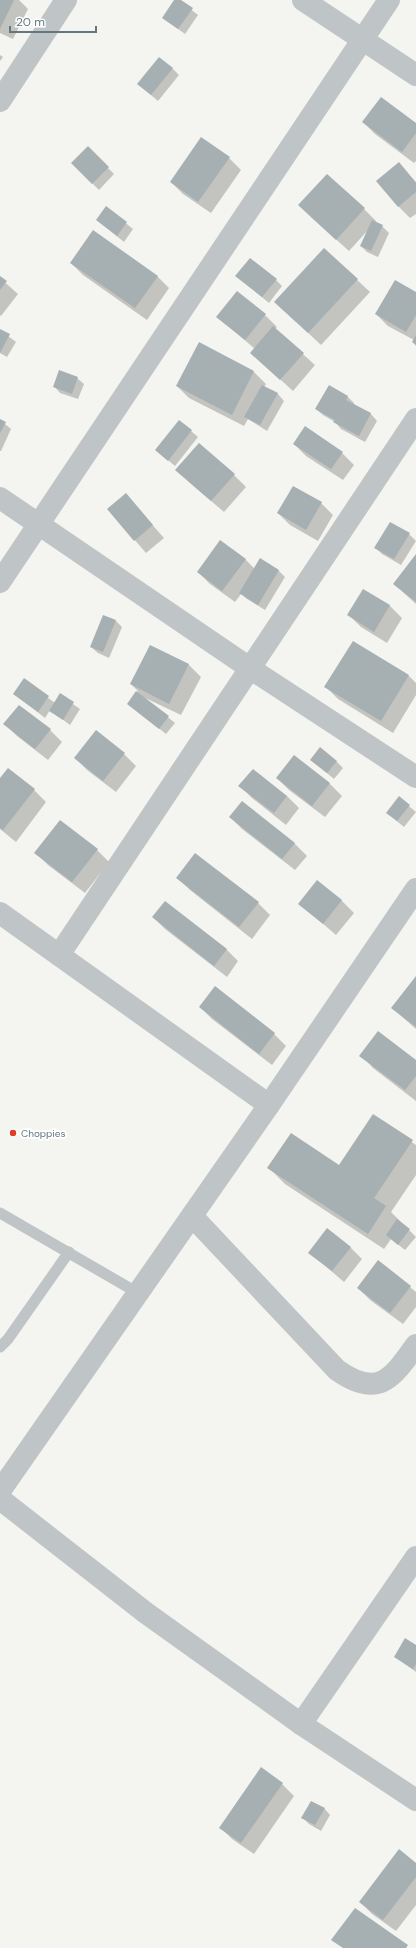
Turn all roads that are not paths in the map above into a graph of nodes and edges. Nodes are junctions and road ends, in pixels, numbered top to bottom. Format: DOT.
graph roads {
  1 [pos="66,0"];
  2 [pos="303,0"];
  3 [pos="389,0"];
  4 [pos="363,40"];
  5 [pos="416,75"];
  6 [pos="0,101"];
  7 [pos="416,419"];
  8 [pos="0,498"];
  9 [pos="39,525"];
  10 [pos="0,582"];
  11 [pos="251,669"];
  12 [pos="416,777"];
  13 [pos="416,889"];
  14 [pos="0,913"];
  15 [pos="59,955"];
  16 [pos="269,1105"];
  17 [pos="0,1213"];
  18 [pos="192,1216"];
  19 [pos="69,1252"];
  20 [pos="138,1293"];
  21 [pos="0,1347"];
  22 [pos="414,1353"];
  23 [pos="0,1492"];
  24 [pos="0,1498"];
  25 [pos="416,1557"];
  26 [pos="301,1724"];
  27 [pos="416,1800"];
  1 -- 6 [label="street"];
  2 -- 4 [label="street"];
  3 -- 4 [label="street"];
  4 -- 5 [label="street"];
  4 -- 9 [label="street"];
  7 -- 11 [label="street"];
  8 -- 9 [label="street"];
  9 -- 10 [label="street"];
  9 -- 11 [label="street"];
  11 -- 12 [label="street"];
  11 -- 15 [label="street"];
  13 -- 16 [label="street"];
  14 -- 15 [label="street"];
  15 -- 16 [label="street"];
  16 -- 18 [label="street"];
  17 -- 19 [label="lane"];
  18 -- 20 [label="street"];
  18 -- 22 [label="street"];
  19 -- 20 [label="lane"];
  19 -- 21 [label="lane"];
  20 -- 23 [label="street"];
  24 -- 26 [label="street"];
  25 -- 26 [label="street"];
  26 -- 27 [label="street"];
}
